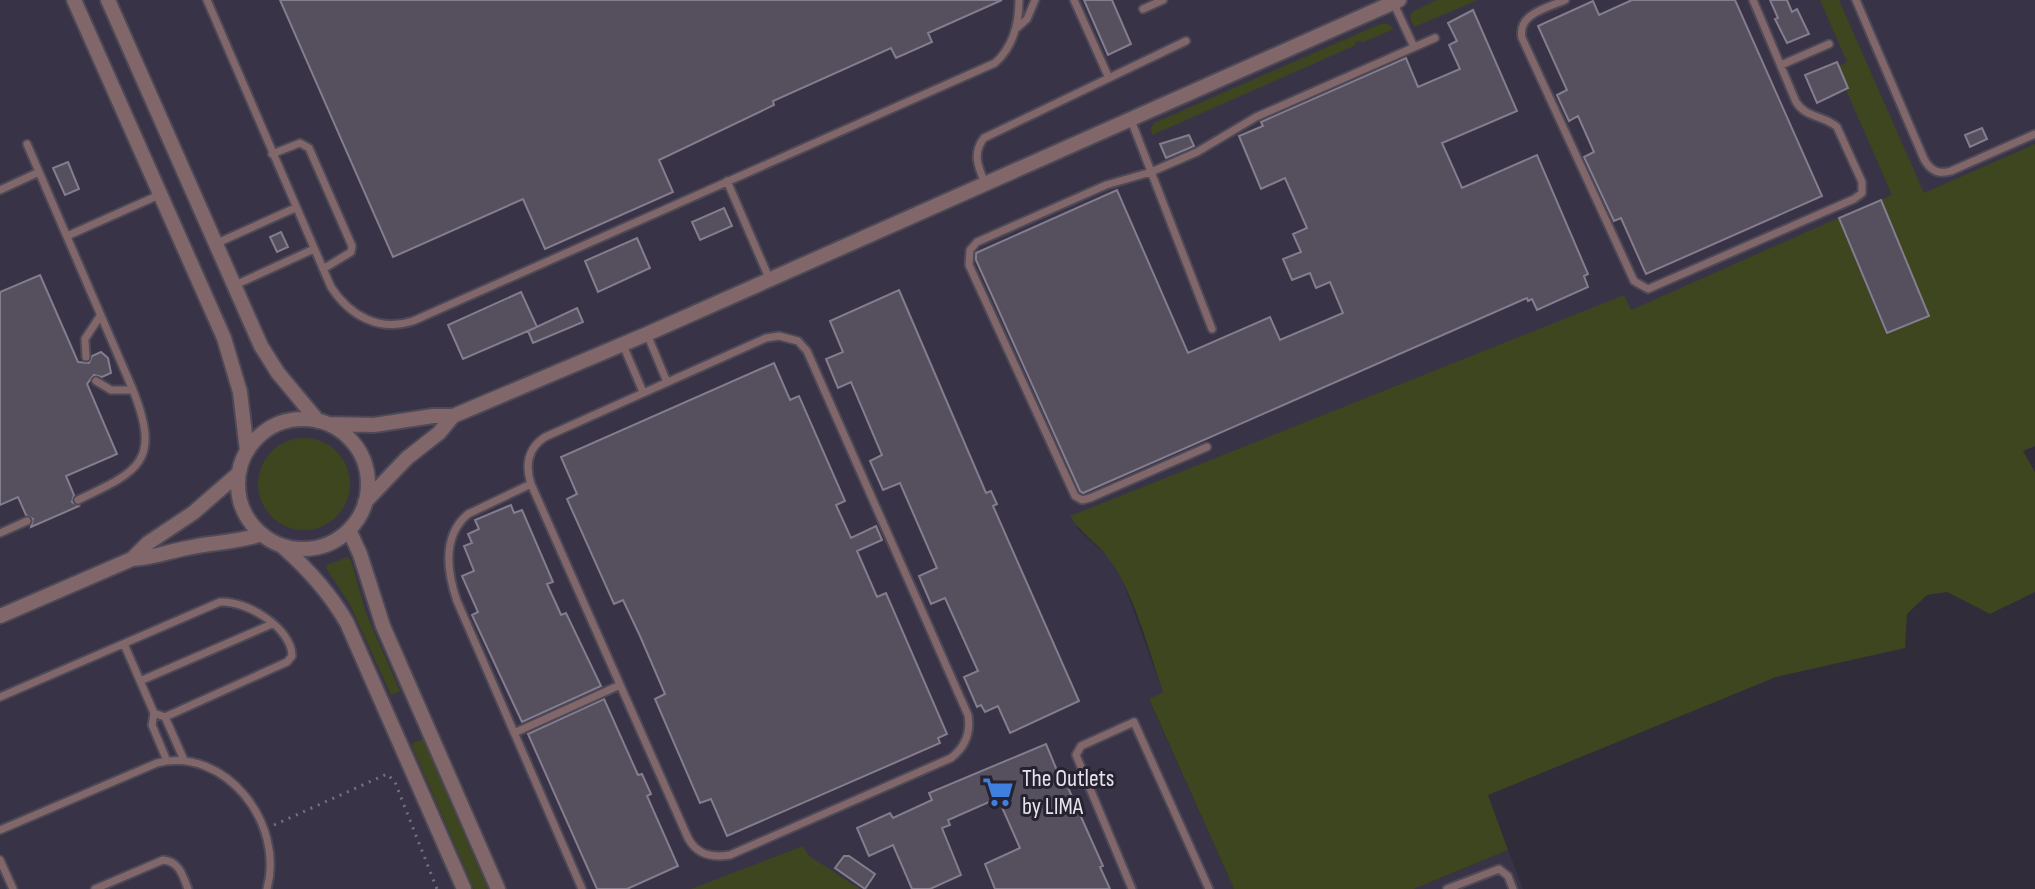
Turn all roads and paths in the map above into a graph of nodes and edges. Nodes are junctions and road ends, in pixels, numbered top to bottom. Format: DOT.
graph roads {
  1 [pos="74,0"];
  2 [pos="108,0"];
  3 [pos="207,0"];
  4 [pos="1019,0"];
  5 [pos="1035,0"];
  6 [pos="1074,0"];
  7 [pos="1163,0"];
  8 [pos="1565,0"];
  9 [pos="1753,0"];
  10 [pos="1856,0"];
  11 [pos="1396,1"];
  12 [pos="1143,9"];
  13 [pos="1017,28"];
  14 [pos="1435,38"];
  15 [pos="1186,41"];
  16 [pos="1829,44"];
  17 [pos="1414,47"];
  18 [pos="1781,65"];
  19 [pos="1108,76"];
  20 [pos="1130,118"];
  21 [pos="2035,134"];
  22 [pos="27,144"];
  23 [pos="272,154"];
  24 [pos="39,172"];
  25 [pos="1151,172"];
  26 [pos="727,181"];
  27 [pos="985,184"];
  28 [pos="0,190"];
  29 [pos="159,195"];
  30 [pos="295,208"];
  31 [pos="67,236"];
  32 [pos="215,244"];
  33 [pos="314,249"];
  34 [pos="323,269"];
  35 [pos="770,279"];
  36 [pos="233,286"];
  37 [pos="100,316"];
  38 [pos="1212,329"];
  39 [pos="647,334"];
  40 [pos="623,345"];
  41 [pos="86,357"];
  42 [pos="96,381"];
  43 [pos="667,382"];
  44 [pos="133,390"];
  45 [pos="643,392"];
  46 [pos="453,416"];
  47 [pos="323,422"];
  48 [pos="1207,447"];
  49 [pos="247,451"];
  50 [pos="239,473"];
  51 [pos="531,484"];
  52 [pos="78,500"];
  53 [pos="365,503"];
  54 [pos="27,521"];
  55 [pos="349,530"];
  56 [pos="0,533"];
  57 [pos="262,534"];
  58 [pos="281,546"];
  59 [pos="132,559"];
  60 [pos="0,616"];
  61 [pos="272,624"];
  62 [pos="124,644"];
  63 [pos="140,681"];
  64 [pos="620,685"];
  65 [pos="0,697"];
  66 [pos="154,713"];
  67 [pos="165,717"];
  68 [pos="514,733"];
  69 [pos="184,760"];
  70 [pos="167,761"];
  71 [pos="0,830"];
  72 [pos="263,830"];
  73 [pos="0,860"];
  74 [pos="13,889"];
  75 [pos="95,889"];
  76 [pos="188,889"];
  77 [pos="267,889"];
  78 [pos="437,889"];
  79 [pos="464,889"];
  80 [pos="498,889"];
  81 [pos="582,889"];
  82 [pos="1132,889"];
  83 [pos="1209,889"];
  84 [pos="1447,889"];
  85 [pos="1513,889"];
  1 -- 29 [label="street"];
  2 -- 32 [label="street"];
  3 -- 23 [label="lane"];
  4 -- 13 [label="lane"];
  5 -- 13 [label="lane"];
  6 -- 19 [label="lane"];
  7 -- 12 [label="lane"];
  8 -- 18 [label="lane"];
  9 -- 18 [label="lane"];
  10 -- 21 [label="lane"];
  11 -- 17 [label="lane"];
  11 -- 20 [label="street"];
  13 -- 26 [label="lane"];
  14 -- 17 [label="lane"];
  15 -- 19 [label="lane"];
  16 -- 18 [label="lane"];
  17 -- 25 [label="lane"];
  19 -- 27 [label="lane"];
  20 -- 25 [label="lane"];
  20 -- 27 [label="street"];
  22 -- 24 [label="lane"];
  23 -- 30 [label="lane"];
  23 -- 34 [label="lane"];
  24 -- 28 [label="lane"];
  24 -- 31 [label="lane"];
  25 -- 38 [label="lane"];
  25 -- 48 [label="lane"];
  26 -- 34 [label="lane"];
  26 -- 35 [label="lane"];
  27 -- 35 [label="street"];
  29 -- 31 [label="lane"];
  29 -- 49 [label="street"];
  30 -- 32 [label="lane"];
  30 -- 33 [label="lane"];
  31 -- 37 [label="lane"];
  32 -- 36 [label="street"];
  33 -- 34 [label="lane"];
  33 -- 36 [label="lane"];
  35 -- 39 [label="street"];
  36 -- 47 [label="street"];
  37 -- 41 [label="lane"];
  37 -- 44 [label="lane"];
  39 -- 40 [label="street"];
  39 -- 43 [label="lane"];
  40 -- 45 [label="lane"];
  40 -- 46 [label="street"];
  42 -- 44 [label="lane"];
  43 -- 45 [label="lane"];
  43 -- 64 [label="lane"];
  44 -- 52 [label="lane"];
  45 -- 51 [label="lane"];
  46 -- 47 [label="street"];
  46 -- 53 [label="street"];
  47 -- 49 [label="street"];
  47 -- 53 [label="street"];
  49 -- 50 [label="street"];
  50 -- 57 [label="street"];
  50 -- 59 [label="street"];
  51 -- 64 [label="lane"];
  51 -- 68 [label="lane"];
  53 -- 55 [label="street"];
  54 -- 56 [label="lane"];
  55 -- 58 [label="street"];
  55 -- 80 [label="street"];
  57 -- 58 [label="street"];
  57 -- 59 [label="street"];
  58 -- 79 [label="street"];
  59 -- 60 [label="street"];
  61 -- 62 [label="lane"];
  61 -- 63 [label="lane"];
  61 -- 67 [label="lane"];
  62 -- 63 [label="lane"];
  62 -- 65 [label="lane"];
  63 -- 66 [label="lane"];
  64 -- 68 [label="lane"];
  66 -- 67 [label="lane"];
  66 -- 70 [label="lane"];
  67 -- 69 [label="lane"];
  68 -- 81 [label="lane"];
  69 -- 70 [label="lane"];
  69 -- 72 [label="lane"];
  70 -- 71 [label="lane"];
  72 -- 77 [label="lane"];
  72 -- 78 [label="path"];
  73 -- 74 [label="lane"];
  75 -- 76 [label="lane"];
  82 -- 83 [label="lane"];
  84 -- 85 [label="lane"];
}
